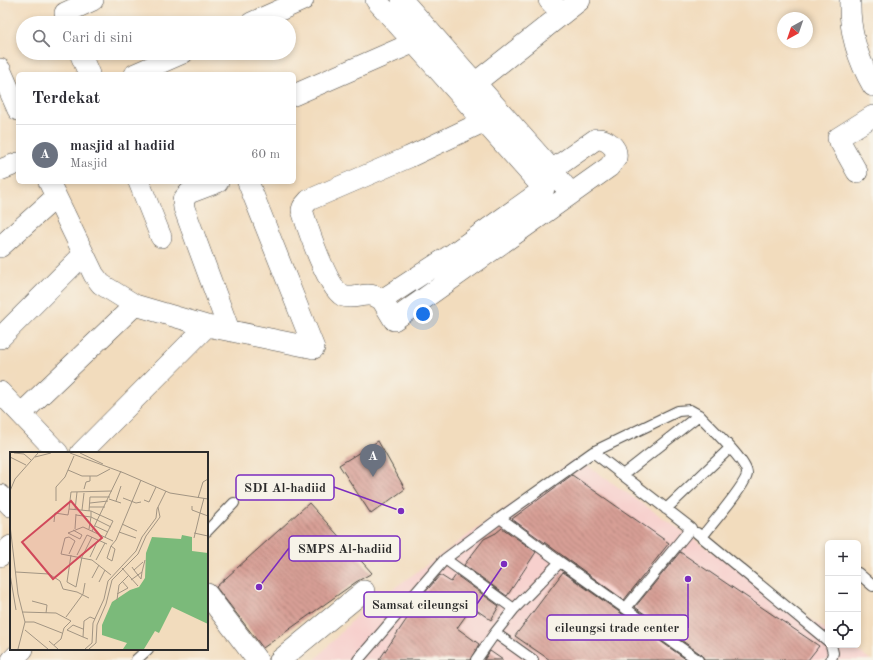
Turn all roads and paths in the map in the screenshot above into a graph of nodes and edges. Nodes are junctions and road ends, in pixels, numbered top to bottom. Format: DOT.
graph roads {
  1 [pos="93,0"];
  2 [pos="302,0"];
  3 [pos="376,0"];
  4 [pos="402,0"];
  5 [pos="580,0"];
  6 [pos="850,0"];
  7 [pos="556,7"];
  8 [pos="64,12"];
  9 [pos="266,16"];
  10 [pos="415,42"];
  11 [pos="83,60"];
  12 [pos="167,60"];
  13 [pos="0,69"];
  14 [pos="88,72"];
  15 [pos="140,72"];
  16 [pos="475,83"];
  17 [pos="873,86"];
  18 [pos="296,94"];
  19 [pos="16,105"];
  20 [pos="873,116"];
  21 [pos="485,121"];
  22 [pos="16,165"];
  23 [pos="0,170"];
  24 [pos="857,172"];
  25 [pos="140,184"];
  26 [pos="213,184"];
  27 [pos="249,184"];
  28 [pos="556,187"];
  29 [pos="53,190"];
  30 [pos="161,237"];
  31 [pos="0,247"];
  32 [pos="83,255"];
  33 [pos="382,300"];
  34 [pos="135,305"];
  35 [pos="207,326"];
  36 [pos="229,330"];
  37 [pos="0,338"];
  38 [pos="0,392"];
  39 [pos="21,414"];
  40 [pos="699,415"];
  41 [pos="730,448"];
  42 [pos="57,452"];
  43 [pos="82,452"];
  44 [pos="593,452"];
  45 [pos="624,474"];
  46 [pos="0,495"];
  47 [pos="234,503"];
  48 [pos="10,505"];
  49 [pos="666,508"];
  50 [pos="500,518"];
  51 [pos="691,528"];
  52 [pos="208,530"];
  53 [pos="702,537"];
  54 [pos="10,547"];
  55 [pos="0,556"];
  56 [pos="445,559"];
  57 [pos="560,562"];
  58 [pos="861,576"];
  59 [pos="873,586"];
  60 [pos="364,590"];
  61 [pos="208,596"];
  62 [pos="626,608"];
  63 [pos="514,609"];
  64 [pos="495,633"];
  65 [pos="825,639"];
  66 [pos="831,648"];
  67 [pos="22,650"];
  68 [pos="147,650"];
  69 [pos="12,660"];
  70 [pos="136,660"];
  71 [pos="257,660"];
  72 [pos="280,660"];
  73 [pos="358,660"];
  74 [pos="476,660"];
  75 [pos="533,660"];
  76 [pos="698,660"];
  77 [pos="831,660"];
  1 -- 8 [label="street"];
  2 -- 9 [label="street"];
  3 -- 10 [label="street"];
  4 -- 16 [label="street"];
  5 -- 7 [label="street"];
  6 -- 17 [label="street"];
  7 -- 16 [label="street"];
  10 -- 18 [label="street"];
  10 -- 21 [label="street"];
  11 -- 14 [label="street"];
  12 -- 15 [label="street"];
  13 -- 19 [label="street"];
  16 -- 28 [label="street"];
  20 -- 24 [label="street"];
  21 -- 28 [label="street"];
  21 -- 33 [label="street"];
  22 -- 23 [label="street"];
  25 -- 30 [label="street"];
  26 -- 36 [label="street"];
  27 -- 36 [label="street"];
  28 -- 33 [label="street"];
  28 -- 33 [label="street"];
  29 -- 31 [label="street"];
  29 -- 32 [label="street"];
  32 -- 34 [label="street"];
  32 -- 37 [label="street"];
  34 -- 35 [label="street"];
  34 -- 39 [label="street"];
  35 -- 36 [label="street"];
  35 -- 43 [label="street"];
  38 -- 39 [label="street"];
  39 -- 42 [label="street"];
  40 -- 41 [label="lane"];
  40 -- 44 [label="lane"];
  40 -- 45 [label="lane"];
  41 -- 49 [label="lane"];
  41 -- 53 [label="lane"];
  44 -- 45 [label="lane"];
  44 -- 50 [label="lane"];
  45 -- 49 [label="lane"];
  46 -- 48 [label="street"];
  47 -- 52 [label="lane"];
  49 -- 51 [label="lane"];
  50 -- 56 [label="lane"];
  50 -- 57 [label="lane"];
  51 -- 53 [label="lane"];
  51 -- 62 [label="lane"];
  53 -- 65 [label="lane"];
  54 -- 55 [label="street"];
  56 -- 63 [label="lane"];
  56 -- 73 [label="lane"];
  57 -- 62 [label="lane"];
  57 -- 63 [label="lane"];
  58 -- 59 [label="lane"];
  60 -- 72 [label="street"];
  61 -- 71 [label="street"];
  62 -- 76 [label="lane"];
  63 -- 64 [label="lane"];
  64 -- 74 [label="lane"];
  64 -- 75 [label="lane"];
  66 -- 77 [label="lane"];
  67 -- 69 [label="street"];
  68 -- 70 [label="lane"];
}
